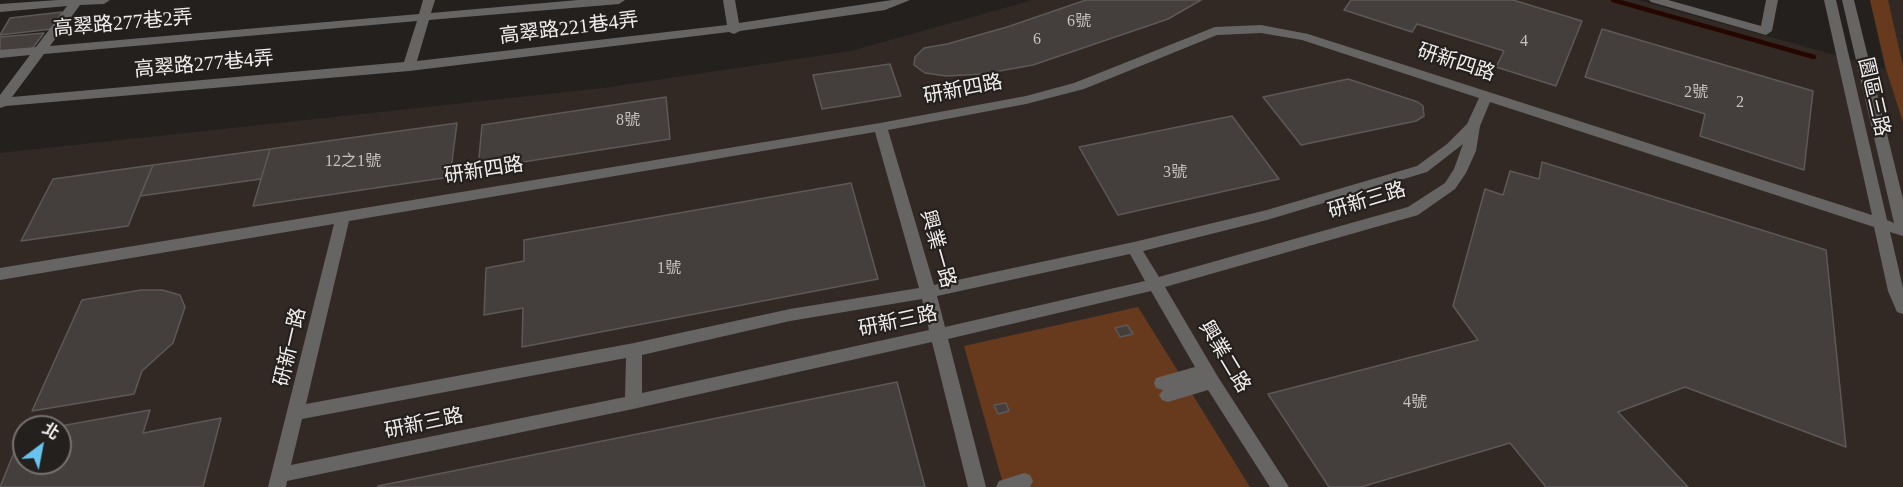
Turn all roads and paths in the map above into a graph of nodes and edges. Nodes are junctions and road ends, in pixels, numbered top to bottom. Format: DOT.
graph roads {
  1 [pos="10,0"];
  2 [pos="104,0"];
  3 [pos="429,0"];
  4 [pos="619,0"];
  5 [pos="729,0"];
  6 [pos="904,0"];
  7 [pos="1655,0"];
  8 [pos="1772,0"];
  9 [pos="1830,0"];
  10 [pos="1848,0"];
  11 [pos="0,1"];
  12 [pos="77,1"];
  13 [pos="52,2"];
  14 [pos="0,8"];
  15 [pos="424,18"];
  16 [pos="734,30"];
  17 [pos="40,51"];
  18 [pos="0,54"];
  19 [pos="409,67"];
  20 [pos="1487,95"];
  21 [pos="0,103"];
  22 [pos="1473,126"];
  23 [pos="880,127"];
  24 [pos="343,215"];
  25 [pos="1881,225"];
  26 [pos="1903,230"];
  27 [pos="1134,248"];
  28 [pos="0,274"];
  29 [pos="1156,284"];
  30 [pos="928,292"];
  31 [pos="1903,308"];
  32 [pos="939,334"];
  33 [pos="634,350"];
  34 [pos="1209,377"];
  35 [pos="1165,389"];
  36 [pos="633,402"];
  37 [pos="297,413"];
  38 [pos="279,481"];
  39 [pos="1024,481"];
  40 [pos="977,487"];
  41 [pos="1005,487"];
  42 [pos="1280,487"];
  1 -- 11 [label="street"];
  2 -- 12 [label="street"];
  3 -- 15 [label="street"];
  4 -- 15 [label="street, 高翠路277巷2弄"];
  5 -- 16 [label="street"];
  6 -- 16 [label="street, 高翠路221巷4弄"];
  7 -- 8 [label="street"];
  9 -- 25 [label="street, 園區三路"];
  10 -- 26 [label="street, 園區三路"];
  12 -- 13 [label="street"];
  12 -- 17 [label="street"];
  13 -- 14 [label="street"];
  15 -- 17 [label="street, 高翠路277巷2弄"];
  15 -- 19 [label="street"];
  16 -- 19 [label="street, 高翠路221巷4弄"];
  17 -- 18 [label="street, 高翠路277巷2弄"];
  17 -- 21 [label="street"];
  19 -- 21 [label="street, 高翠路277巷4弄"];
  20 -- 22 [label="street, 研新三路"];
  20 -- 23 [label="street, 研新四路"];
  20 -- 25 [label="street, 研新四路"];
  22 -- 27 [label="street, 研新三路"];
  22 -- 29 [label="street, 研新三路"];
  23 -- 24 [label="street, 研新四路"];
  23 -- 30 [label="street, 興業一路"];
  24 -- 28 [label="street, 研新四路"];
  24 -- 37 [label="street, 研新一路"];
  25 -- 26 [label="street, 研新四路"];
  25 -- 31 [label="street, 園區三路"];
  27 -- 29 [label="street, 興業二路"];
  27 -- 30 [label="street, 研新三路"];
  29 -- 32 [label="street, 研新三路"];
  29 -- 34 [label="street, 興業二路"];
  30 -- 32 [label="street, 興業一路"];
  30 -- 33 [label="street, 研新三路"];
  32 -- 36 [label="street, 研新三路"];
  32 -- 40 [label="street, 興業一路"];
  33 -- 36 [label="street"];
  33 -- 37 [label="street, 研新三路"];
  34 -- 35 [label="street"];
  34 -- 42 [label="street, 興業二路"];
  36 -- 38 [label="street, 研新三路"];
  37 -- 38 [label="street, 研新一路"];
  39 -- 41 [label="street"];
}
